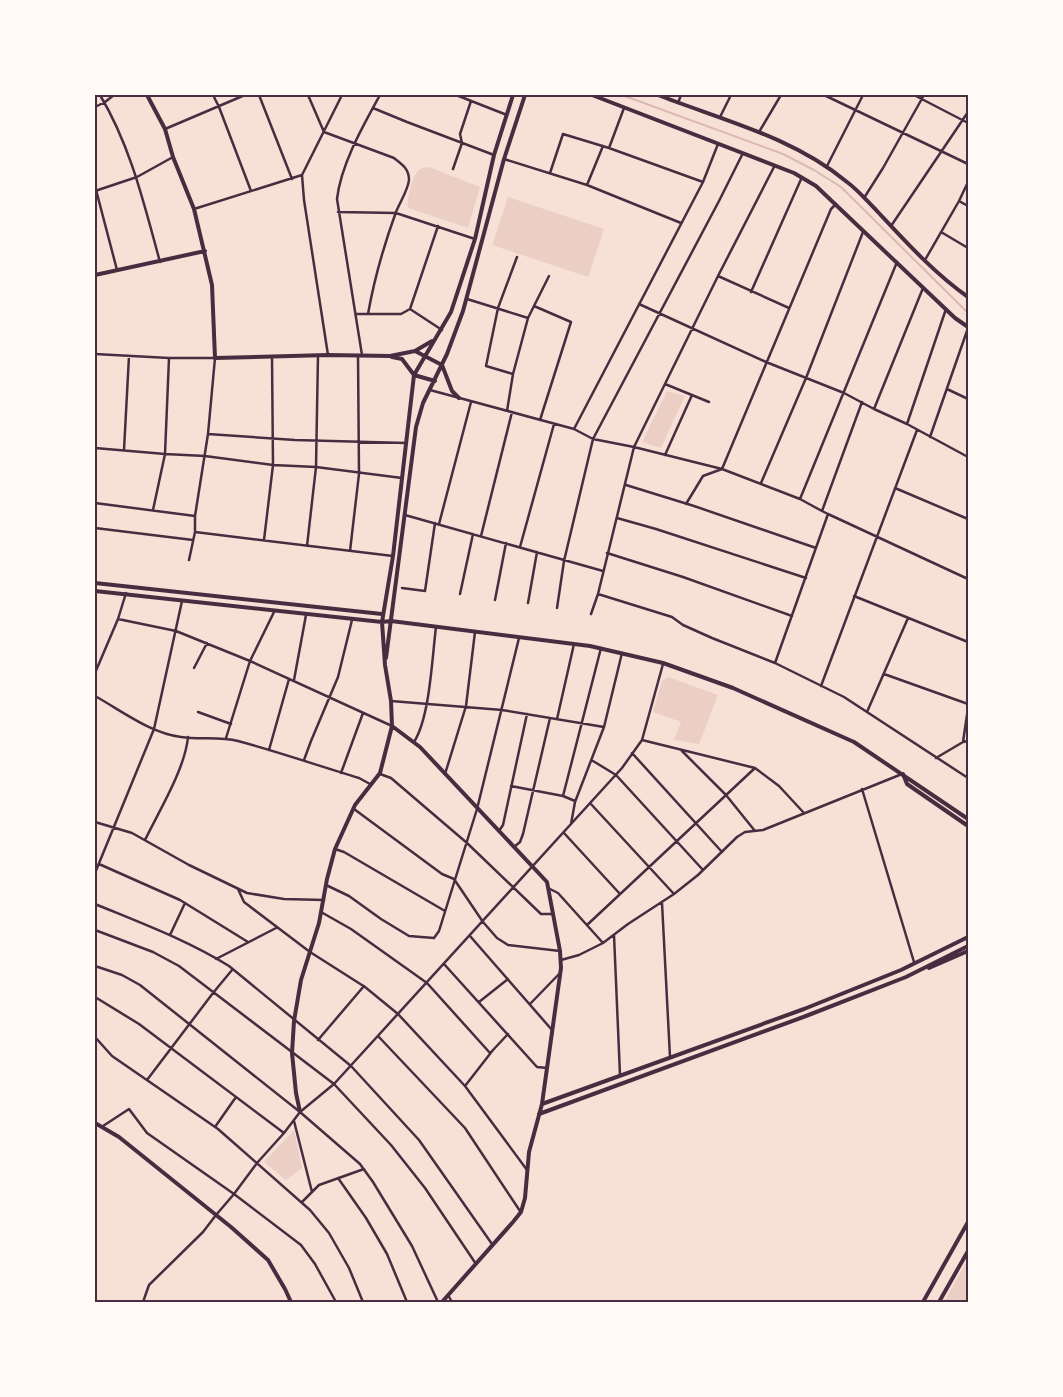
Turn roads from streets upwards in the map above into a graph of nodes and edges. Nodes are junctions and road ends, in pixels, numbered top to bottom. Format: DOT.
graph roads {
  1 [pos="100,95"];
  2 [pos="114,95"];
  3 [pos="146,95"];
  4 [pos="213,95"];
  5 [pos="245,95"];
  6 [pos="259,95"];
  7 [pos="308,95"];
  8 [pos="342,95"];
  9 [pos="380,95"];
  10 [pos="456,95"];
  11 [pos="513,95"];
  12 [pos="592,95"];
  13 [pos="658,95"];
  14 [pos="681,95"];
  15 [pos="731,95"];
  16 [pos="782,95"];
  17 [pos="824,95"];
  18 [pos="862,95"];
  19 [pos="914,95"];
  20 [pos="924,95"];
  21 [pos="525,96"];
  22 [pos="922,99"];
  23 [pos="470,101"];
  24 [pos="105,102"];
  25 [pos="678,103"];
  26 [pos="95,107"];
  27 [pos="219,107"];
  28 [pos="373,108"];
  29 [pos="624,108"];
  30 [pos="855,109"];
  31 [pos="968,112"];
  32 [pos="507,116"];
  33 [pos="720,119"];
  34 [pos="962,120"];
  35 [pos="968,123"];
  36 [pos="165,129"];
  37 [pos="324,132"];
  38 [pos="759,132"];
  39 [pos="904,132"];
  40 [pos="462,143"];
  41 [pos="356,144"];
  42 [pos="718,144"];
  43 [pos="603,146"];
  44 [pos="609,148"];
  45 [pos="942,151"];
  46 [pos="743,153"];
  47 [pos="494,155"];
  48 [pos="173,157"];
  49 [pos="504,159"];
  50 [pos="968,164"];
  51 [pos="775,165"];
  52 [pos="827,166"];
  53 [pos="452,169"];
  54 [pos="550,173"];
  55 [pos="302,175"];
  56 [pos="137,177"];
  57 [pos="802,177"];
  58 [pos="292,178"];
  59 [pos="703,182"];
  60 [pos="968,182"];
  61 [pos="587,185"];
  62 [pos="95,186"];
  63 [pos="96,190"];
  64 [pos="251,191"];
  65 [pos="864,198"];
  66 [pos="959,201"];
  67 [pos="836,203"];
  68 [pos="968,206"];
  69 [pos="194,209"];
  70 [pos="338,212"];
  71 [pos="396,213"];
  72 [pos="681,223"];
  73 [pos="438,226"];
  74 [pos="891,226"];
  75 [pos="864,230"];
  76 [pos="941,232"];
  77 [pos="475,239"];
  78 [pos="968,248"];
  79 [pos="205,251"];
  80 [pos="517,257"];
  81 [pos="925,260"];
  82 [pos="160,262"];
  83 [pos="897,262"];
  84 [pos="117,270"];
  85 [pos="95,275"];
  86 [pos="550,276"];
  87 [pos="718,276"];
  88 [pos="923,287"];
  89 [pos="751,292"];
  90 [pos="968,297"];
  91 [pos="467,299"];
  92 [pos="639,304"];
  93 [pos="534,306"];
  94 [pos="498,308"];
  95 [pos="788,308"];
  96 [pos="410,309"];
  97 [pos="946,309"];
  98 [pos="356,314"];
  99 [pos="368,314"];
  100 [pos="658,314"];
  101 [pos="528,318"];
  102 [pos="968,328"];
  103 [pos="692,329"];
  104 [pos="442,330"];
  105 [pos="436,339"];
  106 [pos="415,351"];
  107 [pos="95,354"];
  108 [pos="318,355"];
  109 [pos="328,355"];
  110 [pos="360,355"];
  111 [pos="129,356"];
  112 [pos="390,356"];
  113 [pos="425,356"];
  114 [pos="272,357"];
  115 [pos="169,358"];
  116 [pos="215,358"];
  117 [pos="766,362"];
  118 [pos="442,364"];
  119 [pos="513,374"];
  120 [pos="414,376"];
  121 [pos="806,378"];
  122 [pos="435,381"];
  123 [pos="665,384"];
  124 [pos="947,389"];
  125 [pos="430,390"];
  126 [pos="844,393"];
  127 [pos="692,395"];
  128 [pos="460,398"];
  129 [pos="968,399"];
  130 [pos="472,401"];
  131 [pos="709,402"];
  132 [pos="862,402"];
  133 [pos="874,410"];
  134 [pos="506,411"];
  135 [pos="512,412"];
  136 [pos="540,420"];
  137 [pos="554,424"];
  138 [pos="906,424"];
  139 [pos="574,430"];
  140 [pos="917,430"];
  141 [pos="208,434"];
  142 [pos="930,436"];
  143 [pos="273,438"];
  144 [pos="593,439"];
  145 [pos="317,440"];
  146 [pos="358,442"];
  147 [pos="406,442"];
  148 [pos="634,447"];
  149 [pos="95,448"];
  150 [pos="124,450"];
  151 [pos="165,454"];
  152 [pos="665,455"];
  153 [pos="205,456"];
  154 [pos="968,457"];
  155 [pos="273,465"];
  156 [pos="316,467"];
  157 [pos="722,469"];
  158 [pos="359,474"];
  159 [pos="402,478"];
  160 [pos="761,483"];
  161 [pos="626,485"];
  162 [pos="895,488"];
  163 [pos="800,499"];
  164 [pos="95,503"];
  165 [pos="686,504"];
  166 [pos="154,510"];
  167 [pos="822,511"];
  168 [pos="828,514"];
  169 [pos="405,515"];
  170 [pos="195,516"];
  171 [pos="617,518"];
  172 [pos="968,519"];
  173 [pos="437,523"];
  174 [pos="95,528"];
  175 [pos="195,532"];
  176 [pos="473,534"];
  177 [pos="482,536"];
  178 [pos="877,536"];
  179 [pos="193,540"];
  180 [pos="264,541"];
  181 [pos="506,543"];
  182 [pos="307,546"];
  183 [pos="520,547"];
  184 [pos="816,548"];
  185 [pos="350,551"];
  186 [pos="537,552"];
  187 [pos="607,553"];
  188 [pos="392,556"];
  189 [pos="188,560"];
  190 [pos="564,561"];
  191 [pos="603,571"];
  192 [pos="806,578"];
  193 [pos="968,579"];
  194 [pos="95,583"];
  195 [pos="402,588"];
  196 [pos="95,591"];
  197 [pos="126,594"];
  198 [pos="460,594"];
  199 [pos="598,594"];
  200 [pos="854,596"];
  201 [pos="182,599"];
  202 [pos="496,600"];
  203 [pos="528,603"];
  204 [pos="557,608"];
  205 [pos="275,610"];
  206 [pos="307,613"];
  207 [pos="382,614"];
  208 [pos="591,614"];
  209 [pos="792,616"];
  210 [pos="353,618"];
  211 [pos="908,618"];
  212 [pos="118,619"];
  213 [pos="391,621"];
  214 [pos="382,622"];
  215 [pos="436,627"];
  216 [pos="176,631"];
  217 [pos="475,631"];
  218 [pos="519,636"];
  219 [pos="968,642"];
  220 [pos="207,643"];
  221 [pos="574,644"];
  222 [pos="601,648"];
  223 [pos="622,653"];
  224 [pos="250,661"];
  225 [pos="663,663"];
  226 [pos="775,663"];
  227 [pos="385,666"];
  228 [pos="194,668"];
  229 [pos="95,673"];
  230 [pos="884,674"];
  231 [pos="289,679"];
  232 [pos="294,681"];
  233 [pos="821,686"];
  234 [pos="95,696"];
  235 [pos="329,697"];
  236 [pos="391,701"];
  237 [pos="426,703"];
  238 [pos="968,704"];
  239 [pos="466,706"];
  240 [pos="968,708"];
  241 [pos="502,710"];
  242 [pos="198,712"];
  243 [pos="867,712"];
  244 [pos="364,713"];
  245 [pos="527,714"];
  246 [pos="550,718"];
  247 [pos="557,719"];
  248 [pos="582,723"];
  249 [pos="231,724"];
  250 [pos="392,726"];
  251 [pos="604,727"];
  252 [pos="154,729"];
  253 [pos="188,738"];
  254 [pos="226,738"];
  255 [pos="642,740"];
  256 [pos="968,741"];
  257 [pos="414,742"];
  258 [pos="962,742"];
  259 [pos="268,750"];
  260 [pos="681,750"];
  261 [pos="632,753"];
  262 [pos="936,758"];
  263 [pos="592,760"];
  264 [pos="304,761"];
  265 [pos="755,768"];
  266 [pos="341,773"];
  267 [pos="380,774"];
  268 [pos="445,774"];
  269 [pos="616,774"];
  270 [pos="903,774"];
  271 [pos="968,778"];
  272 [pos="372,785"];
  273 [pos="511,786"];
  274 [pos="862,789"];
  275 [pos="533,790"];
  276 [pos="726,795"];
  277 [pos="563,796"];
  278 [pos="575,802"];
  279 [pos="590,804"];
  280 [pos="477,808"];
  281 [pos="354,809"];
  282 [pos="804,813"];
  283 [pos="968,818"];
  284 [pos="95,822"];
  285 [pos="696,824"];
  286 [pos="570,825"];
  287 [pos="968,826"];
  288 [pos="114,828"];
  289 [pos="499,831"];
  290 [pos="755,831"];
  291 [pos="564,833"];
  292 [pos="145,840"];
  293 [pos="677,840"];
  294 [pos="467,843"];
  295 [pos="514,847"];
  296 [pos="336,849"];
  297 [pos="722,852"];
  298 [pos="98,864"];
  299 [pos="533,866"];
  300 [pos="648,867"];
  301 [pos="703,870"];
  302 [pos="95,872"];
  303 [pos="454,879"];
  304 [pos="326,885"];
  305 [pos="238,888"];
  306 [pos="514,888"];
  307 [pos="548,888"];
  308 [pos="620,894"];
  309 [pos="674,894"];
  310 [pos="324,900"];
  311 [pos="186,903"];
  312 [pos="662,903"];
  313 [pos="95,904"];
  314 [pos="321,912"];
  315 [pos="445,912"];
  316 [pos="553,914"];
  317 [pos="483,922"];
  318 [pos="587,925"];
  319 [pos="276,928"];
  320 [pos="95,930"];
  321 [pos="614,934"];
  322 [pos="170,935"];
  323 [pos="470,936"];
  324 [pos="968,937"];
  325 [pos="248,942"];
  326 [pos="603,943"];
  327 [pos="968,946"];
  328 [pos="560,951"];
  329 [pos="968,951"];
  330 [pos="310,952"];
  331 [pos="216,958"];
  332 [pos="560,960"];
  333 [pos="914,963"];
  334 [pos="444,964"];
  335 [pos="95,966"];
  336 [pos="232,970"];
  337 [pos="560,973"];
  338 [pos="906,977"];
  339 [pos="508,979"];
  340 [pos="427,983"];
  341 [pos="364,986"];
  342 [pos="213,993"];
  343 [pos="95,997"];
  344 [pos="479,1002"];
  345 [pos="530,1004"];
  346 [pos="398,1014"];
  347 [pos="294,1021"];
  348 [pos="190,1024"];
  349 [pos="552,1030"];
  350 [pos="508,1034"];
  351 [pos="378,1036"];
  352 [pos="95,1037"];
  353 [pos="318,1040"];
  354 [pos="171,1048"];
  355 [pos="292,1053"];
  356 [pos="490,1053"];
  357 [pos="670,1057"];
  358 [pos="351,1066"];
  359 [pos="547,1068"];
  360 [pos="620,1076"];
  361 [pos="147,1080"];
  362 [pos="334,1084"];
  363 [pos="465,1086"];
  364 [pos="236,1097"];
  365 [pos="542,1104"];
  366 [pos="300,1112"];
  367 [pos="539,1114"];
  368 [pos="294,1121"];
  369 [pos="95,1123"];
  370 [pos="102,1126"];
  371 [pos="215,1127"];
  372 [pos="284,1133"];
  373 [pos="257,1163"];
  374 [pos="364,1169"];
  375 [pos="527,1170"];
  376 [pos="338,1178"];
  377 [pos="312,1192"];
  378 [pos="234,1194"];
  379 [pos="302,1202"];
  380 [pos="521,1212"];
  381 [pos="216,1215"];
  382 [pos="968,1222"];
  383 [pos="493,1245"];
  384 [pos="968,1251"];
  385 [pos="476,1264"];
  386 [pos="448,1295"];
  387 [pos="143,1302"];
  388 [pos="291,1302"];
  389 [pos="336,1302"];
  390 [pos="363,1302"];
  391 [pos="407,1302"];
  392 [pos="440,1302"];
  393 [pos="452,1302"];
  394 [pos="923,1302"];
  395 [pos="940,1302"];
  1 -- 24 [label="street"];
  2 -- 24 [label="street"];
  3 -- 36 [label="street"];
  4 -- 27 [label="street"];
  5 -- 27 [label="street"];
  6 -- 58 [label="street"];
  7 -- 37 [label="street"];
  8 -- 37 [label="street"];
  9 -- 28 [label="street"];
  10 -- 23 [label="street"];
  11 -- 32 [label="street"];
  12 -- 29 [label="street"];
  13 -- 25 [label="street"];
  14 -- 25 [label="street"];
  15 -- 33 [label="street"];
  16 -- 38 [label="street"];
  17 -- 30 [label="street"];
  18 -- 30 [label="street"];
  19 -- 22 [label="street"];
  20 -- 22 [label="street"];
  21 -- 49 [label="street"];
  22 -- 34 [label="street"];
  22 -- 39 [label="street"];
  23 -- 32 [label="street"];
  23 -- 40 [label="street"];
  24 -- 26 [label="street"];
  24 -- 56 [label="street"];
  25 -- 33 [label="street"];
  27 -- 36 [label="street"];
  27 -- 64 [label="street"];
  28 -- 40 [label="street"];
  28 -- 41 [label="street"];
  29 -- 42 [label="street"];
  29 -- 44 [label="street"];
  30 -- 39 [label="street"];
  30 -- 52 [label="street"];
  31 -- 34 [label="street"];
  32 -- 47 [label="street"];
  33 -- 38 [label="street"];
  34 -- 35 [label="street"];
  34 -- 45 [label="street"];
  36 -- 48 [label="street"];
  37 -- 41 [label="street"];
  37 -- 55 [label="street"];
  38 -- 52 [label="street"];
  39 -- 45 [label="street"];
  39 -- 65 [label="street"];
  40 -- 47 [label="street"];
  40 -- 53 [label="street"];
  41 -- 70 [label="street"];
  41 -- 71 [label="street"];
  42 -- 46 [label="street"];
  42 -- 59 [label="street"];
  43 -- 44 [label="street"];
  43 -- 54 [label="street"];
  43 -- 61 [label="street"];
  44 -- 59 [label="street"];
  45 -- 50 [label="street"];
  45 -- 74 [label="street"];
  46 -- 51 [label="street"];
  46 -- 100 [label="street"];
  47 -- 77 [label="street"];
  48 -- 56 [label="street"];
  48 -- 69 [label="street"];
  49 -- 54 [label="street"];
  49 -- 91 [label="street"];
  51 -- 57 [label="street"];
  51 -- 87 [label="street"];
  52 -- 65 [label="street"];
  54 -- 61 [label="street"];
  55 -- 58 [label="street"];
  55 -- 109 [label="street"];
  56 -- 63 [label="street"];
  56 -- 82 [label="street"];
  57 -- 67 [label="street"];
  57 -- 89 [label="street"];
  58 -- 64 [label="street"];
  59 -- 72 [label="street"];
  60 -- 66 [label="street"];
  61 -- 72 [label="street"];
  62 -- 63 [label="street"];
  63 -- 84 [label="street"];
  64 -- 69 [label="street"];
  65 -- 74 [label="street"];
  66 -- 68 [label="street"];
  66 -- 76 [label="street"];
  67 -- 75 [label="street"];
  67 -- 95 [label="street"];
  69 -- 79 [label="street"];
  70 -- 71 [label="street"];
  70 -- 98 [label="street"];
  71 -- 73 [label="street"];
  71 -- 99 [label="street"];
  72 -- 92 [label="street"];
  73 -- 77 [label="street"];
  73 -- 96 [label="street"];
  74 -- 81 [label="street"];
  75 -- 83 [label="street"];
  75 -- 121 [label="street"];
  76 -- 78 [label="street"];
  76 -- 81 [label="street"];
  77 -- 104 [label="street"];
  79 -- 82 [label="street"];
  79 -- 116 [label="street"];
  80 -- 94 [label="street"];
  81 -- 90 [label="street"];
  82 -- 84 [label="street"];
  83 -- 88 [label="street"];
  83 -- 126 [label="street"];
  84 -- 85 [label="street"];
  86 -- 93 [label="street"];
  87 -- 89 [label="street"];
  87 -- 103 [label="street"];
  88 -- 97 [label="street"];
  88 -- 133 [label="street"];
  89 -- 95 [label="street"];
  91 -- 94 [label="street"];
  91 -- 118 [label="street"];
  92 -- 100 [label="street"];
  92 -- 139 [label="street"];
  93 -- 101 [label="street"];
  93 -- 136 [label="street"];
  94 -- 101 [label="street"];
  94 -- 119 [label="street"];
  95 -- 117 [label="street"];
  96 -- 99 [label="street"];
  96 -- 104 [label="street"];
  97 -- 102 [label="street"];
  97 -- 138 [label="street"];
  98 -- 99 [label="street"];
  98 -- 110 [label="street"];
  100 -- 103 [label="street"];
  100 -- 144 [label="street"];
  101 -- 119 [label="street"];
  102 -- 124 [label="street"];
  103 -- 117 [label="street"];
  103 -- 123 [label="street"];
  104 -- 105 [label="street"];
  105 -- 106 [label="street"];
  105 -- 113 [label="street"];
  106 -- 112 [label="street"];
  106 -- 113 [label="street"];
  107 -- 111 [label="street"];
  108 -- 109 [label="street"];
  108 -- 114 [label="street"];
  108 -- 145 [label="street"];
  109 -- 110 [label="street"];
  110 -- 112 [label="street"];
  110 -- 146 [label="street"];
  111 -- 115 [label="street"];
  111 -- 150 [label="street"];
  112 -- 120 [label="street"];
  113 -- 118 [label="street"];
  113 -- 120 [label="street"];
  114 -- 116 [label="street"];
  114 -- 143 [label="street"];
  115 -- 116 [label="street"];
  115 -- 151 [label="street"];
  116 -- 141 [label="street"];
  117 -- 121 [label="street"];
  117 -- 157 [label="street"];
  118 -- 122 [label="street"];
  118 -- 128 [label="street"];
  119 -- 134 [label="street"];
  120 -- 122 [label="street"];
  120 -- 147 [label="street"];
  121 -- 126 [label="street"];
  121 -- 160 [label="street"];
  122 -- 125 [label="street"];
  123 -- 127 [label="street"];
  123 -- 148 [label="street"];
  124 -- 129 [label="street"];
  124 -- 142 [label="street"];
  125 -- 128 [label="street"];
  125 -- 169 [label="street"];
  126 -- 132 [label="street"];
  126 -- 163 [label="street"];
  127 -- 131 [label="street"];
  127 -- 152 [label="street"];
  128 -- 130 [label="street"];
  130 -- 134 [label="street"];
  130 -- 173 [label="street"];
  132 -- 133 [label="street"];
  132 -- 167 [label="street"];
  133 -- 138 [label="street"];
  134 -- 135 [label="street"];
  135 -- 136 [label="street"];
  135 -- 177 [label="street"];
  136 -- 137 [label="street"];
  137 -- 139 [label="street"];
  137 -- 183 [label="street"];
  138 -- 140 [label="street"];
  139 -- 144 [label="street"];
  140 -- 142 [label="street"];
  140 -- 162 [label="street"];
  141 -- 143 [label="street"];
  141 -- 153 [label="street"];
  142 -- 154 [label="street"];
  143 -- 145 [label="street"];
  143 -- 155 [label="street"];
  144 -- 148 [label="street"];
  144 -- 190 [label="street"];
  145 -- 146 [label="street"];
  145 -- 156 [label="street"];
  146 -- 147 [label="street"];
  146 -- 158 [label="street"];
  147 -- 159 [label="street"];
  148 -- 152 [label="street"];
  148 -- 161 [label="street"];
  149 -- 150 [label="street"];
  150 -- 151 [label="street"];
  151 -- 153 [label="street"];
  151 -- 166 [label="street"];
  152 -- 157 [label="street"];
  153 -- 155 [label="street"];
  153 -- 170 [label="street"];
  155 -- 156 [label="street"];
  155 -- 180 [label="street"];
  156 -- 158 [label="street"];
  156 -- 182 [label="street"];
  157 -- 160 [label="street"];
  157 -- 165 [label="street"];
  158 -- 159 [label="street"];
  158 -- 185 [label="street"];
  159 -- 188 [label="street"];
  160 -- 163 [label="street"];
  161 -- 165 [label="street"];
  161 -- 171 [label="street"];
  162 -- 172 [label="street"];
  162 -- 178 [label="street"];
  163 -- 167 [label="street"];
  164 -- 166 [label="street"];
  165 -- 184 [label="street"];
  166 -- 170 [label="street"];
  167 -- 168 [label="street"];
  168 -- 178 [label="street"];
  168 -- 184 [label="street"];
  169 -- 173 [label="street"];
  169 -- 213 [label="street"];
  170 -- 175 [label="street"];
  171 -- 187 [label="street"];
  171 -- 192 [label="street"];
  173 -- 176 [label="street"];
  173 -- 195 [label="street"];
  174 -- 179 [label="street"];
  175 -- 179 [label="street"];
  175 -- 180 [label="street"];
  176 -- 177 [label="street"];
  176 -- 198 [label="street"];
  177 -- 181 [label="street"];
  178 -- 193 [label="street"];
  178 -- 200 [label="street"];
  179 -- 189 [label="street"];
  180 -- 182 [label="street"];
  181 -- 183 [label="street"];
  181 -- 202 [label="street"];
  182 -- 185 [label="street"];
  183 -- 186 [label="street"];
  184 -- 192 [label="street"];
  185 -- 188 [label="street"];
  186 -- 190 [label="street"];
  186 -- 203 [label="street"];
  187 -- 191 [label="street"];
  187 -- 209 [label="street"];
  188 -- 207 [label="street"];
  190 -- 191 [label="street"];
  190 -- 204 [label="street"];
  191 -- 199 [label="street"];
  192 -- 209 [label="street"];
  194 -- 207 [label="street"];
  196 -- 197 [label="street"];
  197 -- 201 [label="street"];
  197 -- 212 [label="street"];
  199 -- 208 [label="street"];
  199 -- 226 [label="street"];
  200 -- 211 [label="street"];
  200 -- 233 [label="street"];
  201 -- 205 [label="street"];
  201 -- 216 [label="street"];
  205 -- 206 [label="street"];
  205 -- 224 [label="street"];
  206 -- 210 [label="street"];
  206 -- 232 [label="street"];
  207 -- 213 [label="street"];
  207 -- 214 [label="street"];
  209 -- 226 [label="street"];
  210 -- 214 [label="street"];
  210 -- 235 [label="street"];
  211 -- 219 [label="street"];
  211 -- 230 [label="street"];
  212 -- 216 [label="street"];
  212 -- 229 [label="street"];
  213 -- 214 [label="street"];
  213 -- 215 [label="street"];
  213 -- 227 [label="street"];
  214 -- 227 [label="street"];
  215 -- 217 [label="street"];
  215 -- 237 [label="street"];
  216 -- 220 [label="street"];
  216 -- 252 [label="street"];
  217 -- 218 [label="street"];
  217 -- 239 [label="street"];
  218 -- 221 [label="street"];
  218 -- 241 [label="street"];
  220 -- 224 [label="street"];
  220 -- 228 [label="street"];
  221 -- 222 [label="street"];
  221 -- 247 [label="street"];
  222 -- 223 [label="street"];
  222 -- 248 [label="street"];
  223 -- 225 [label="street"];
  223 -- 251 [label="street"];
  224 -- 231 [label="street"];
  224 -- 249 [label="street"];
  225 -- 255 [label="street"];
  225 -- 270 [label="street"];
  226 -- 233 [label="street"];
  227 -- 236 [label="street"];
  230 -- 238 [label="street"];
  230 -- 243 [label="street"];
  231 -- 232 [label="street"];
  231 -- 259 [label="street"];
  232 -- 235 [label="street"];
  233 -- 243 [label="street"];
  234 -- 252 [label="street"];
  235 -- 244 [label="street"];
  235 -- 264 [label="street"];
  236 -- 237 [label="street"];
  236 -- 250 [label="street"];
  237 -- 239 [label="street"];
  237 -- 257 [label="street"];
  239 -- 241 [label="street"];
  239 -- 268 [label="street"];
  240 -- 258 [label="street"];
  241 -- 245 [label="street"];
  241 -- 280 [label="street"];
  242 -- 249 [label="street"];
  243 -- 262 [label="street"];
  244 -- 250 [label="street"];
  244 -- 266 [label="street"];
  245 -- 246 [label="street"];
  245 -- 273 [label="street"];
  246 -- 247 [label="street"];
  246 -- 275 [label="street"];
  247 -- 248 [label="street"];
  248 -- 251 [label="street"];
  248 -- 277 [label="street"];
  249 -- 254 [label="street"];
  250 -- 257 [label="street"];
  250 -- 267 [label="street"];
  251 -- 263 [label="street"];
  252 -- 253 [label="street"];
  252 -- 288 [label="street"];
  253 -- 254 [label="street"];
  253 -- 292 [label="street"];
  254 -- 259 [label="street"];
  255 -- 260 [label="street"];
  255 -- 261 [label="street"];
  256 -- 258 [label="street"];
  257 -- 268 [label="street"];
  258 -- 262 [label="street"];
  259 -- 264 [label="street"];
  260 -- 265 [label="street"];
  260 -- 276 [label="street"];
  261 -- 269 [label="street"];
  261 -- 285 [label="street"];
  262 -- 271 [label="street"];
  263 -- 269 [label="street"];
  263 -- 278 [label="street"];
  264 -- 266 [label="street"];
  265 -- 276 [label="street"];
  265 -- 282 [label="street"];
  266 -- 272 [label="street"];
  267 -- 272 [label="street"];
  267 -- 294 [label="street"];
  268 -- 280 [label="street"];
  269 -- 279 [label="street"];
  269 -- 293 [label="street"];
  270 -- 274 [label="street"];
  270 -- 283 [label="street"];
  270 -- 287 [label="street"];
  272 -- 281 [label="street"];
  273 -- 275 [label="street"];
  273 -- 289 [label="street"];
  274 -- 282 [label="street"];
  274 -- 333 [label="street"];
  275 -- 277 [label="street"];
  275 -- 295 [label="street"];
  276 -- 285 [label="street"];
  276 -- 290 [label="street"];
  277 -- 278 [label="street"];
  278 -- 286 [label="street"];
  279 -- 286 [label="street"];
  279 -- 300 [label="street"];
  280 -- 289 [label="street"];
  280 -- 294 [label="street"];
  281 -- 296 [label="street"];
  281 -- 303 [label="street"];
  282 -- 290 [label="street"];
  284 -- 288 [label="street"];
  285 -- 293 [label="street"];
  285 -- 297 [label="street"];
  286 -- 291 [label="street"];
  288 -- 292 [label="street"];
  288 -- 298 [label="street"];
  289 -- 295 [label="street"];
  290 -- 297 [label="street"];
  291 -- 299 [label="street"];
  291 -- 308 [label="street"];
  292 -- 305 [label="street"];
  293 -- 300 [label="street"];
  293 -- 301 [label="street"];
  294 -- 303 [label="street"];
  294 -- 306 [label="street"];
  295 -- 299 [label="street"];
  296 -- 304 [label="street"];
  296 -- 315 [label="street"];
  297 -- 301 [label="street"];
  298 -- 302 [label="street"];
  298 -- 311 [label="street"];
  299 -- 306 [label="street"];
  299 -- 307 [label="street"];
  300 -- 308 [label="street"];
  300 -- 309 [label="street"];
  301 -- 309 [label="street"];
  303 -- 315 [label="street"];
  303 -- 317 [label="street"];
  304 -- 310 [label="street"];
  304 -- 315 [label="street"];
  305 -- 310 [label="street"];
  305 -- 319 [label="street"];
  306 -- 316 [label="street"];
  306 -- 317 [label="street"];
  307 -- 316 [label="street"];
  307 -- 318 [label="street"];
  308 -- 318 [label="street"];
  309 -- 312 [label="street"];
  310 -- 314 [label="street"];
  311 -- 322 [label="street"];
  311 -- 325 [label="street"];
  312 -- 321 [label="street"];
  312 -- 357 [label="street"];
  313 -- 322 [label="street"];
  314 -- 330 [label="street"];
  314 -- 340 [label="street"];
  316 -- 328 [label="street"];
  317 -- 323 [label="street"];
  317 -- 328 [label="street"];
  318 -- 326 [label="street"];
  319 -- 325 [label="street"];
  319 -- 330 [label="street"];
  320 -- 342 [label="street"];
  321 -- 326 [label="street"];
  321 -- 360 [label="street"];
  322 -- 331 [label="street"];
  323 -- 334 [label="street"];
  323 -- 339 [label="street"];
  324 -- 333 [label="street"];
  325 -- 331 [label="street"];
  326 -- 332 [label="street"];
  327 -- 338 [label="street"];
  328 -- 332 [label="street"];
  329 -- 338 [label="street"];
  330 -- 341 [label="street"];
  330 -- 347 [label="street"];
  331 -- 336 [label="street"];
  332 -- 337 [label="street"];
  333 -- 357 [label="street"];
  334 -- 340 [label="street"];
  334 -- 344 [label="street"];
  335 -- 348 [label="street"];
  336 -- 342 [label="street"];
  336 -- 347 [label="street"];
  337 -- 345 [label="street"];
  337 -- 349 [label="street"];
  338 -- 367 [label="street"];
  339 -- 344 [label="street"];
  339 -- 345 [label="street"];
  340 -- 346 [label="street"];
  340 -- 356 [label="street"];
  341 -- 346 [label="street"];
  341 -- 353 [label="street"];
  342 -- 348 [label="street"];
  342 -- 355 [label="street"];
  343 -- 354 [label="street"];
  344 -- 350 [label="street"];
  345 -- 349 [label="street"];
  346 -- 351 [label="street"];
  346 -- 363 [label="street"];
  347 -- 353 [label="street"];
  347 -- 355 [label="street"];
  348 -- 354 [label="street"];
  348 -- 366 [label="street"];
  349 -- 359 [label="street"];
  350 -- 356 [label="street"];
  350 -- 359 [label="street"];
  351 -- 358 [label="street"];
  351 -- 380 [label="street"];
  352 -- 361 [label="street"];
  353 -- 358 [label="street"];
  354 -- 361 [label="street"];
  354 -- 364 [label="street"];
  355 -- 362 [label="street"];
  355 -- 366 [label="street"];
  356 -- 363 [label="street"];
  357 -- 360 [label="street"];
  358 -- 362 [label="street"];
  358 -- 383 [label="street"];
  359 -- 365 [label="street"];
  360 -- 365 [label="street"];
  361 -- 371 [label="street"];
  362 -- 366 [label="street"];
  362 -- 385 [label="street"];
  363 -- 375 [label="street"];
  364 -- 371 [label="street"];
  364 -- 372 [label="street"];
  365 -- 367 [label="street"];
  366 -- 368 [label="street"];
  366 -- 374 [label="street"];
  367 -- 375 [label="street"];
  368 -- 372 [label="street"];
  368 -- 377 [label="street"];
  369 -- 370 [label="street"];
  370 -- 378 [label="street"];
  370 -- 381 [label="street"];
  371 -- 373 [label="street"];
  372 -- 373 [label="street"];
  373 -- 378 [label="street"];
  373 -- 379 [label="street"];
  374 -- 376 [label="street"];
  374 -- 392 [label="street"];
  375 -- 380 [label="street"];
  376 -- 377 [label="street"];
  376 -- 391 [label="street"];
  377 -- 379 [label="street"];
  378 -- 381 [label="street"];
  378 -- 389 [label="street"];
  379 -- 390 [label="street"];
  380 -- 383 [label="street"];
  381 -- 387 [label="street"];
  381 -- 388 [label="street"];
  382 -- 394 [label="street"];
  383 -- 385 [label="street"];
  384 -- 395 [label="street"];
  385 -- 386 [label="street"];
  386 -- 392 [label="street"];
  386 -- 393 [label="street"];
}
